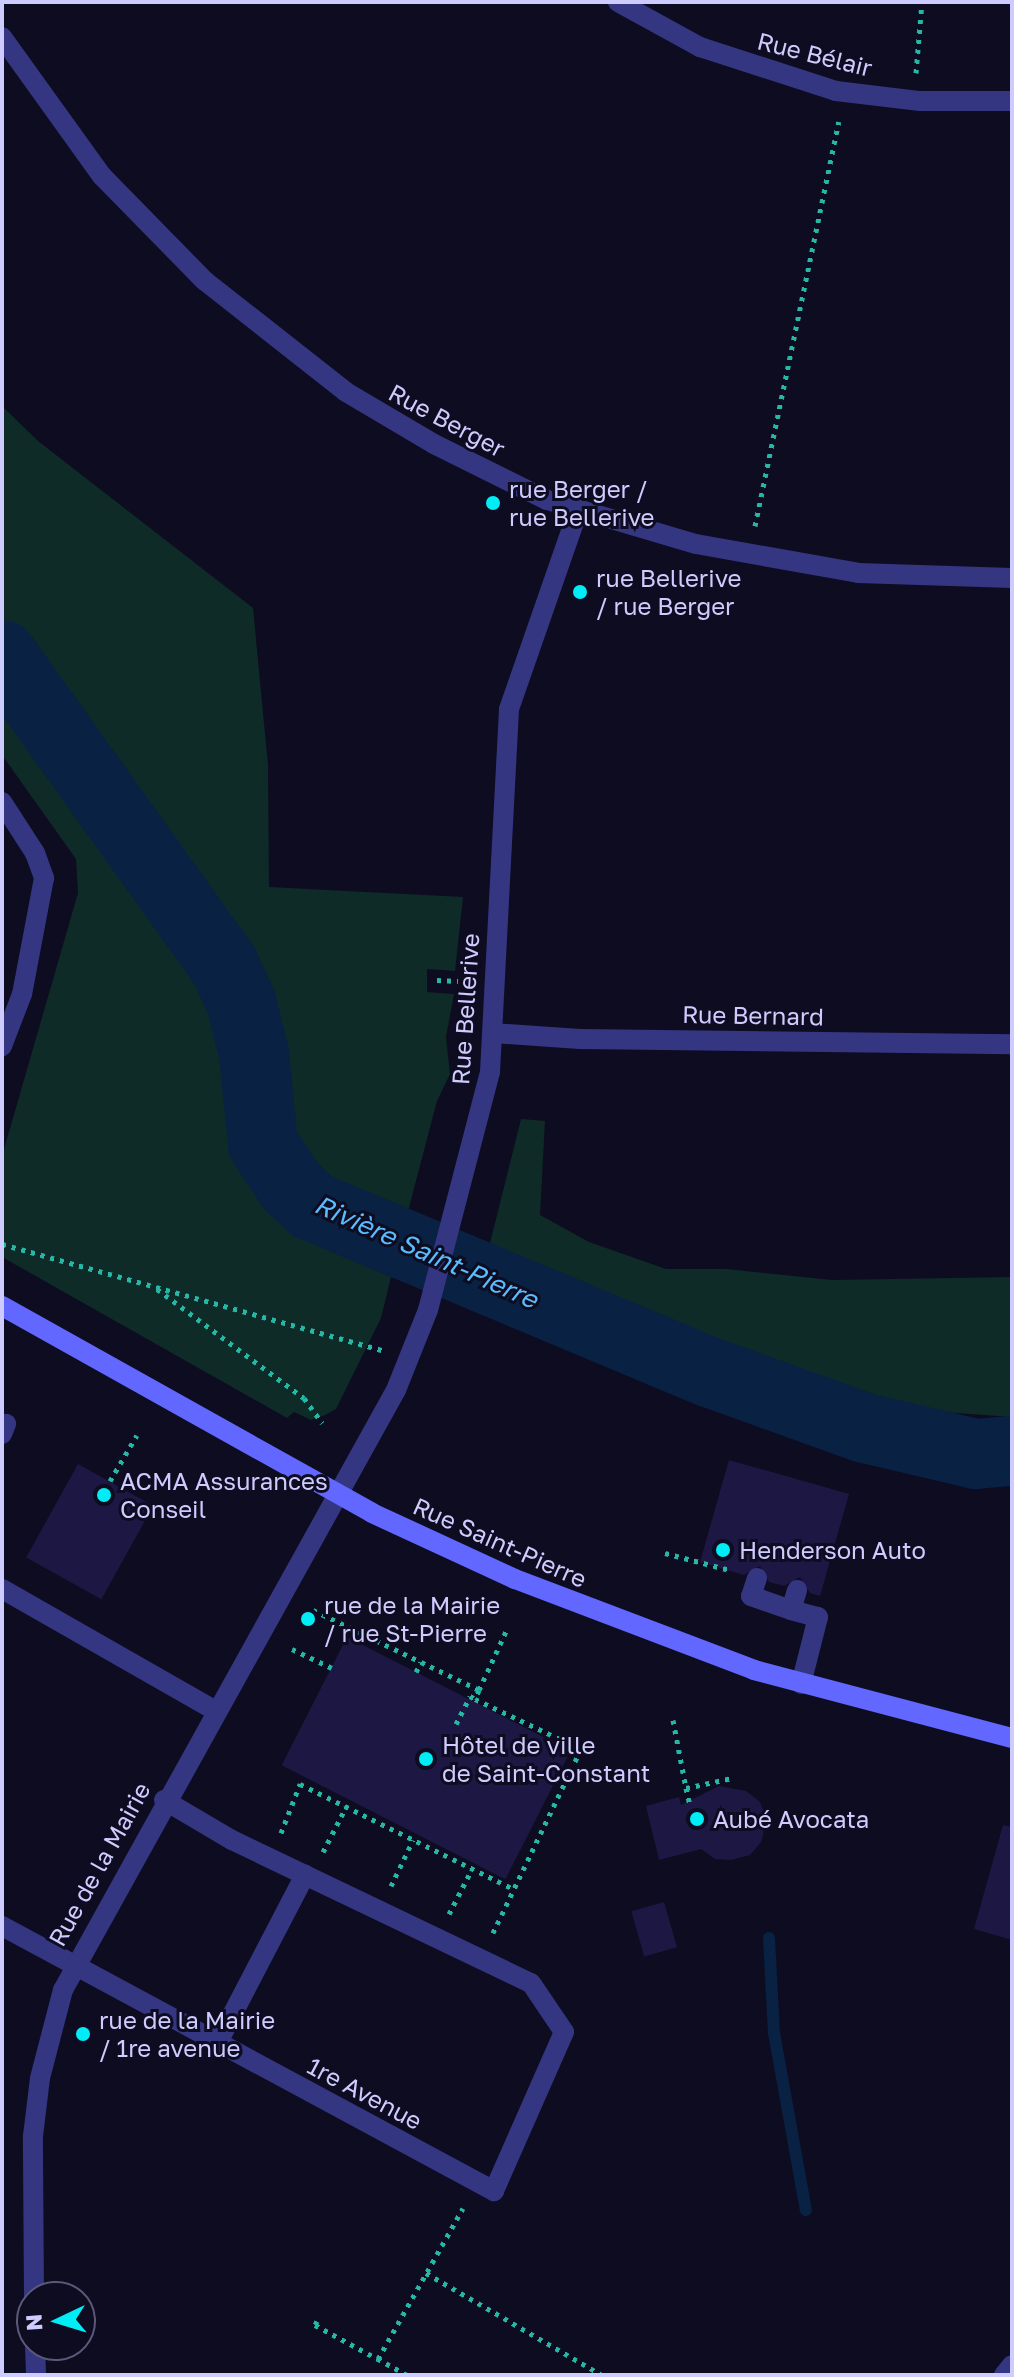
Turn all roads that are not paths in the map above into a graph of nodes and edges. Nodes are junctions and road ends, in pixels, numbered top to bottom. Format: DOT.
graph roads {
  1 [pos="618,2"];
  2 [pos="2,37"];
  3 [pos="1012,101"];
  4 [pos="578,511"];
  5 [pos="1012,578"];
  6 [pos="2,802"];
  7 [pos="493,1033"];
  8 [pos="1012,1044"];
  9 [pos="2,1046"];
  10 [pos="2,1306"];
  11 [pos="337,1493"];
  12 [pos="757,1578"];
  13 [pos="2,1589"];
  14 [pos="801,1684"];
  15 [pos="214,1710"];
  16 [pos="1012,1738"];
  17 [pos="164,1800"];
  18 [pos="305,1875"];
  19 [pos="2,1926"];
  20 [pos="73,1965"];
  21 [pos="217,2044"];
  22 [pos="34,2281"];
  23 [pos="1012,2365"];
  24 [pos="1004,2375"];
  1 -- 3 [label="street, Rue Bélair"];
  2 -- 4 [label="street, Rue Berger"];
  4 -- 5 [label="street, Rue Berger"];
  4 -- 7 [label="street, Rue Bellerive"];
  6 -- 9 [label="street"];
  7 -- 8 [label="street, Rue Bernard"];
  7 -- 11 [label="street, Rue Bellerive"];
  10 -- 11 [label="main road, Rue Saint-Pierre"];
  11 -- 14 [label="main road, Rue Saint-Pierre"];
  11 -- 15 [label="street, Rue de la Mairie"];
  12 -- 14 [label="street"];
  13 -- 15 [label="street"];
  14 -- 16 [label="main road, Rue Saint-Pierre"];
  15 -- 17 [label="street, Rue de la Mairie"];
  17 -- 18 [label="street"];
  17 -- 20 [label="street, Rue de la Mairie"];
  18 -- 21 [label="street"];
  18 -- 21 [label="street, 1re Avenue"];
  19 -- 20 [label="street, 1re Avenue"];
  20 -- 21 [label="street, 1re Avenue"];
  20 -- 22 [label="street, Rue de la Mairie"];
  23 -- 24 [label="street"];
}
